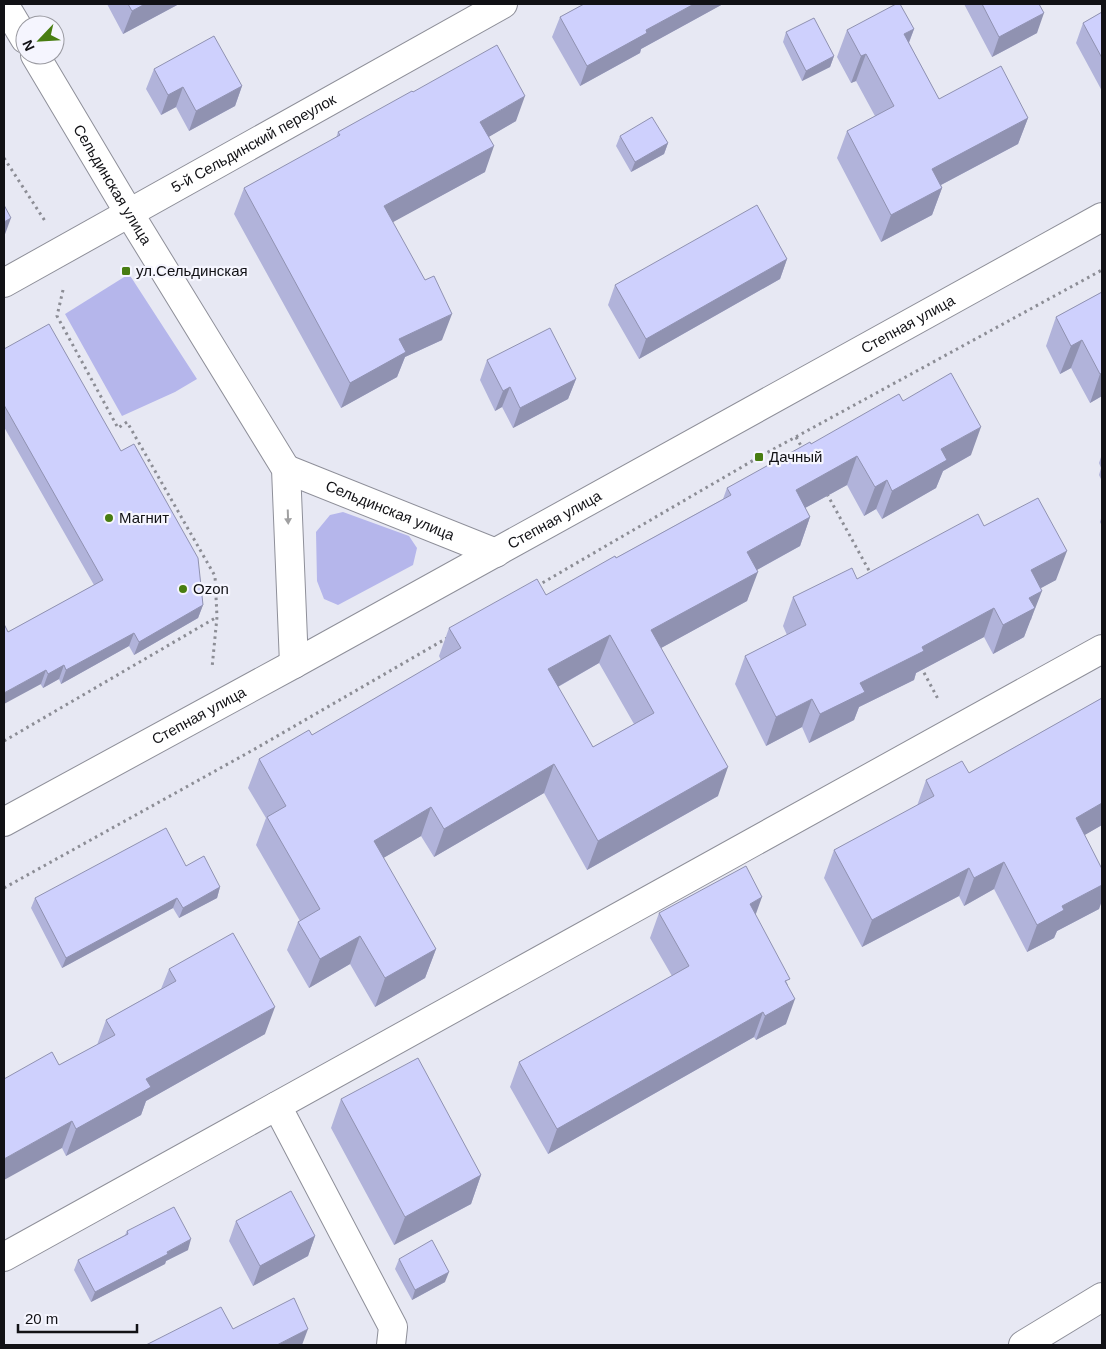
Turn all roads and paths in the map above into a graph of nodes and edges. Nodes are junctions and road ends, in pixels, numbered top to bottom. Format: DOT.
graph roads {
  1 [pos="4,4"];
  2 [pos="503,4"];
  3 [pos="15,22"];
  4 [pos="40,65"];
  5 [pos="4,158"];
  6 [pos="129,213"];
  7 [pos="1102,217"];
  8 [pos="62,250"];
  9 [pos="1102,270"];
  10 [pos="4,283"];
  11 [pos="796,437"];
  12 [pos="805,454"];
  13 [pos="286,468"];
  14 [pos="824,489"];
  15 [pos="496,553"];
  16 [pos="876,584"];
  17 [pos="536,586"];
  18 [pos="217,616"];
  19 [pos="450,636"];
  20 [pos="1102,649"];
  21 [pos="918,661"];
  22 [pos="294,664"];
  23 [pos="211,673"];
  24 [pos="956,730"];
  25 [pos="4,741"];
  26 [pos="4,822"];
  27 [pos="4,888"];
  28 [pos="277,1106"];
  29 [pos="4,1257"];
  30 [pos="1102,1297"];
  31 [pos="391,1345"];
  32 [pos="1023,1345"];
  1 -- 3 [label="street"];
  2 -- 6 [label="street, 5-й Сельдинский переулок"];
  4 -- 6 [label="street, Сельдинская улица"];
  5 -- 8 [label="path"];
  6 -- 8 [label="street, 5-й Сельдинский переулок"];
  6 -- 13 [label="street, Сельдинская улица"];
  7 -- 15 [label="street, Степная улица"];
  8 -- 10 [label="street, 5-й Сельдинский переулок"];
  8 -- 18 [label="path"];
  9 -- 11 [label="path"];
  11 -- 12 [label="path"];
  11 -- 17 [label="path"];
  13 -- 15 [label="street, Сельдинская улица"];
  13 -- 22 [label="street, Сельдинская улица, one-way"];
  14 -- 16 [label="path"];
  15 -- 22 [label="street, Степная улица"];
  18 -- 23 [label="path"];
  18 -- 25 [label="path"];
  19 -- 27 [label="path"];
  20 -- 24 [label="street"];
  21 -- 24 [label="path"];
  22 -- 26 [label="street, Степная улица"];
  24 -- 28 [label="street"];
  28 -- 29 [label="street"];
  28 -- 31 [label="street"];
  30 -- 32 [label="street"];
}
